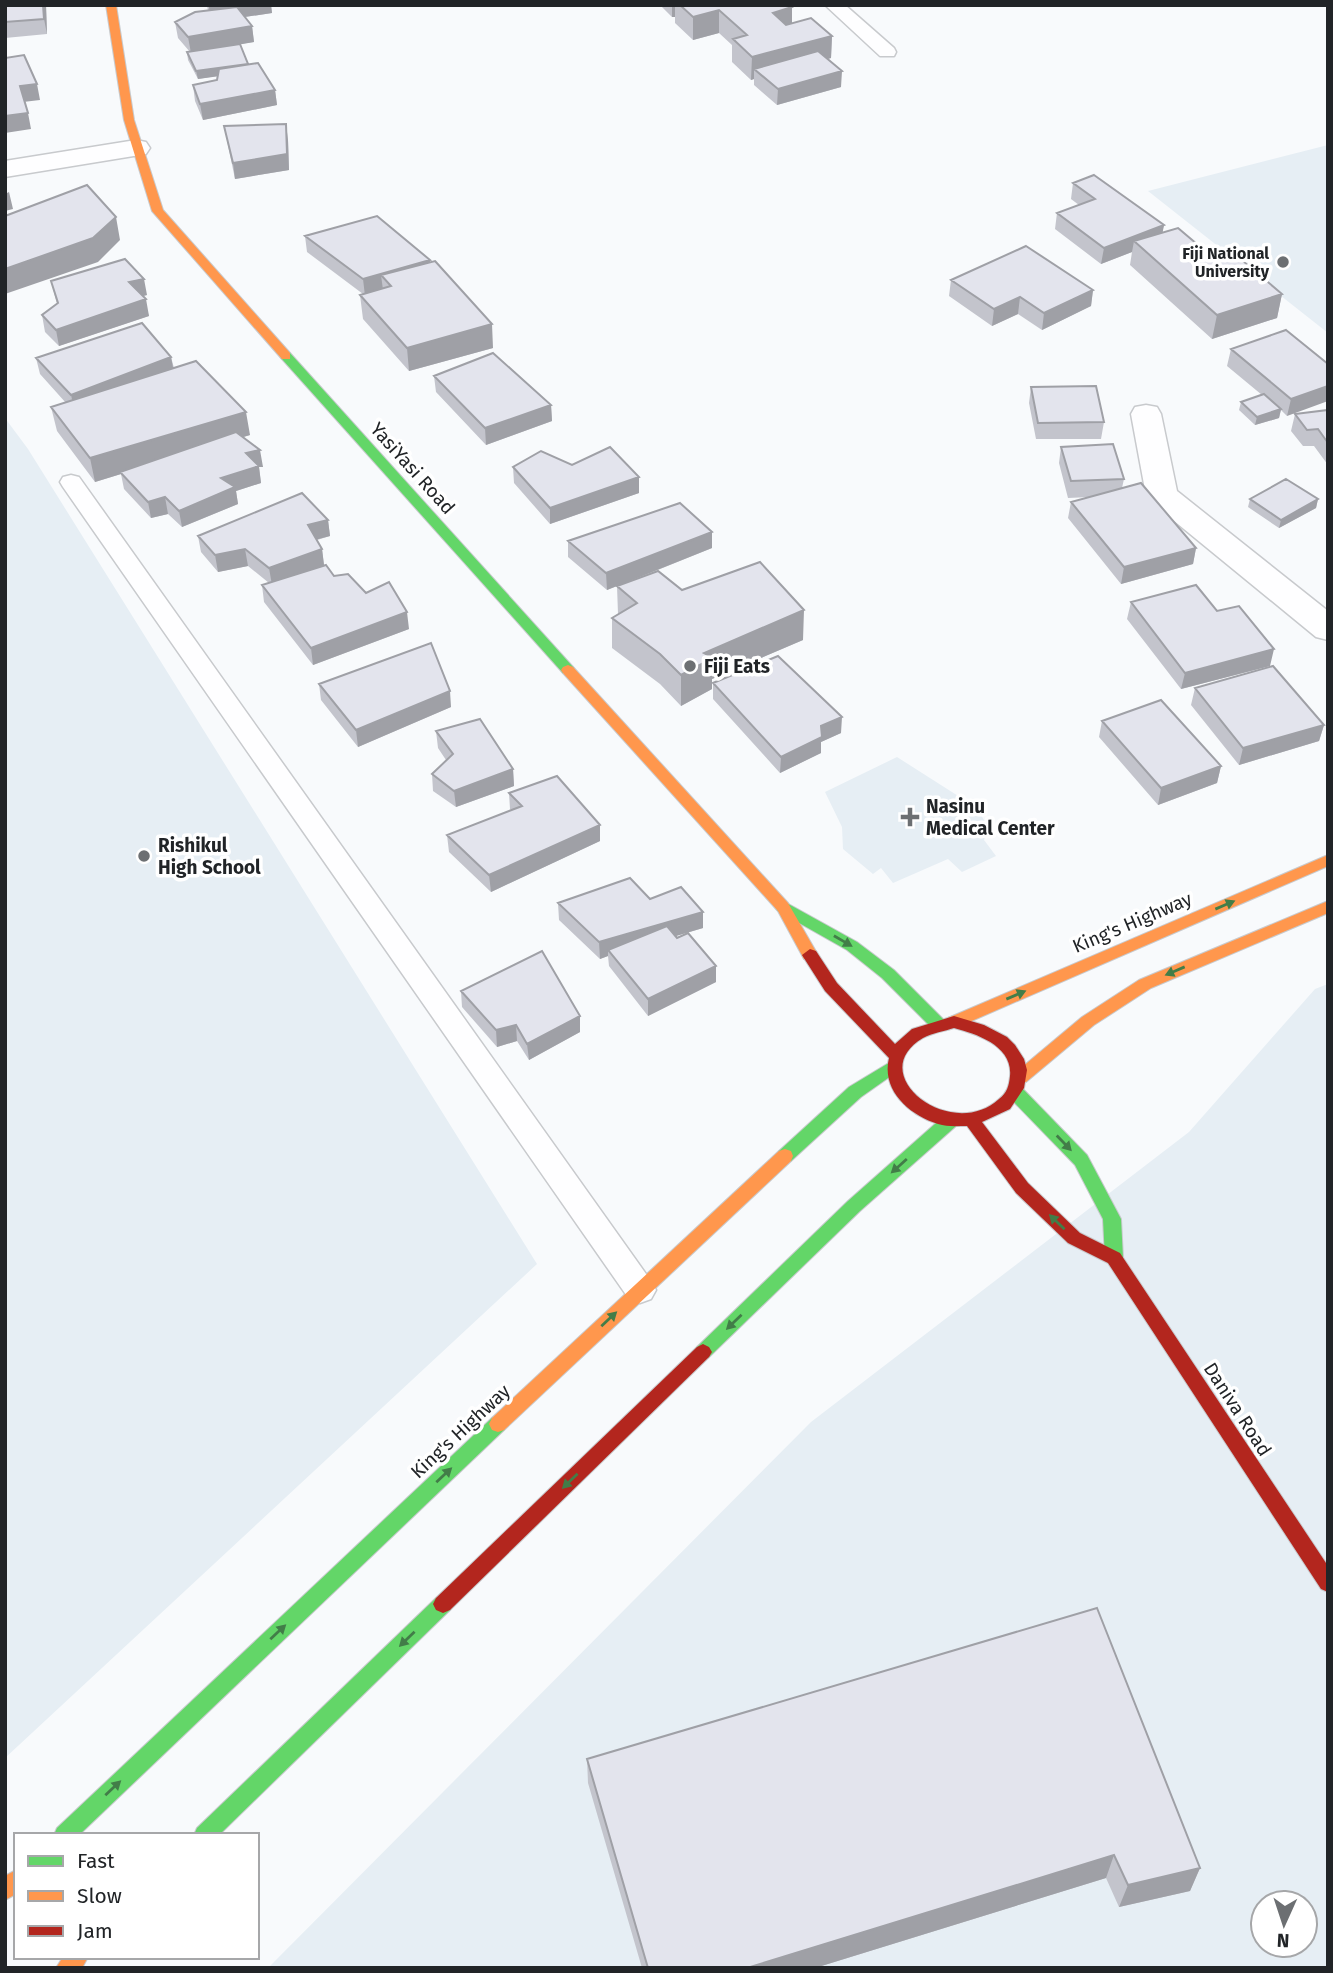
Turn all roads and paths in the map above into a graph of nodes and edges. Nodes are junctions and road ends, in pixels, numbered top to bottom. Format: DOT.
graph roads {
  1 [pos="111,5"];
  2 [pos="834,5"];
  3 [pos="887,52"];
  4 [pos="136,148"];
  5 [pos="5,169"];
  6 [pos="1146,414"];
  7 [pos="71,482"];
  8 [pos="1328,629"];
  9 [pos="1328,860"];
  10 [pos="1328,906"];
  11 [pos="783,907"];
  12 [pos="946,1023"];
  13 [pos="893,1060"];
  14 [pos="1018,1086"];
  15 [pos="950,1121"];
  16 [pos="972,1121"];
  17 [pos="1114,1258"];
  18 [pos="639,1290"];
  19 [pos="1328,1583"];
  20 [pos="66,1833"];
  21 [pos="206,1833"];
  1 -- 4 [label="main road, YasiYasi Road"];
  2 -- 3 [label="lane"];
  4 -- 5 [label="street"];
  4 -- 11 [label="main road, YasiYasi Road"];
  6 -- 8 [label="street"];
  7 -- 18 [label="lane"];
  12 -- 9 [label="main road, King's Highway, one-way"];
  10 -- 14 [label="main road, one-way"];
  11 -- 12 [label="main road, YasiYasi Road, one-way"];
  11 -- 13 [label="main road, YasiYasi Road"];
  12 -- 13 [label="main road"];
  12 -- 14 [label="main road"];
  13 -- 15 [label="main road"];
  13 -- 18 [label="main road, King's Highway"];
  14 -- 16 [label="main road"];
  14 -- 17 [label="main road, one-way"];
  15 -- 16 [label="main road"];
  15 -- 21 [label="main road, one-way"];
  17 -- 16 [label="main road, one-way"];
  17 -- 19 [label="main road, Daniva Road"];
  20 -- 18 [label="main road, King's Highway, one-way"];
}
